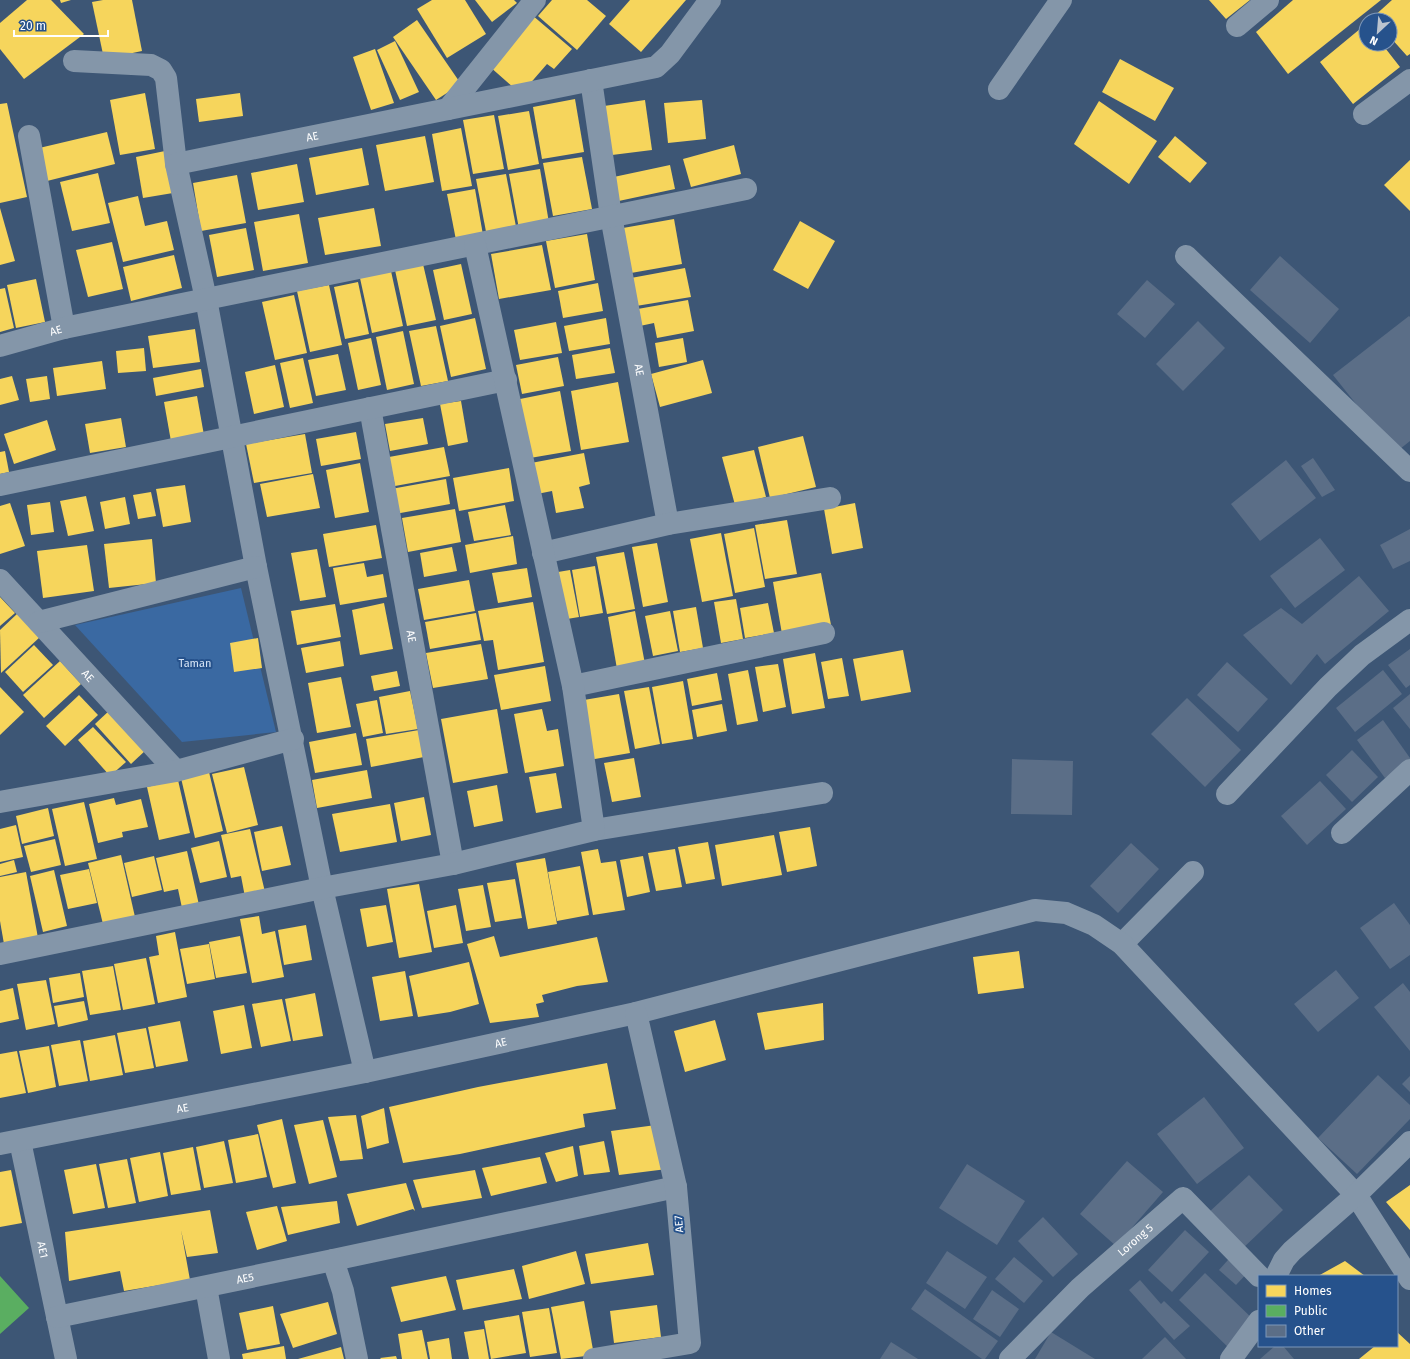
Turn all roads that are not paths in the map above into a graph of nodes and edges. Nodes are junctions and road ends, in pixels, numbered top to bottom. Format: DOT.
graph roads {
  1 [pos="535,0"];
  2 [pos="710,0"];
  3 [pos="1061,0"];
  4 [pos="1268,0"];
  5 [pos="1237,26"];
  6 [pos="74,61"];
  7 [pos="591,80"];
  8 [pos="1410,80"];
  9 [pos="999,89"];
  10 [pos="448,109"];
  11 [pos="1364,114"];
  12 [pos="29,136"];
  13 [pos="176,164"];
  14 [pos="746,189"];
  15 [pos="611,216"];
  16 [pos="475,245"];
  17 [pos="1186,256"];
  18 [pos="206,299"];
  19 [pos="64,328"];
  20 [pos="0,346"];
  21 [pos="506,380"];
  22 [pos="370,408"];
  23 [pos="232,435"];
  24 [pos="1410,471"];
  25 [pos="0,485"];
  26 [pos="830,498"];
  27 [pos="668,524"];
  28 [pos="543,553"];
  29 [pos="256,566"];
  30 [pos="0,580"];
  31 [pos="1410,620"];
  32 [pos="39,622"];
  33 [pos="824,633"];
  34 [pos="573,686"];
  35 [pos="293,739"];
  36 [pos="1410,770"];
  37 [pos="176,771"];
  38 [pos="822,793"];
  39 [pos="1227,794"];
  40 [pos="0,802"];
  41 [pos="594,830"];
  42 [pos="1342,832"];
  43 [pos="453,864"];
  44 [pos="1194,872"];
  45 [pos="322,888"];
  46 [pos="1122,944"];
  47 [pos="0,954"];
  48 [pos="636,1013"];
  49 [pos="365,1072"];
  50 [pos="10,1142"];
  51 [pos="1410,1142"];
  52 [pos="676,1187"];
  53 [pos="1356,1195"];
  54 [pos="333,1260"];
  55 [pos="1258,1275"];
  56 [pos="1276,1275"];
  57 [pos="1410,1279"];
  58 [pos="206,1287"];
  59 [pos="57,1317"];
  60 [pos="1258,1322"];
  61 [pos="691,1351"];
  62 [pos="66,1359"];
  63 [pos="219,1359"];
  64 [pos="357,1359"];
  65 [pos="594,1359"];
  66 [pos="1010,1359"];
  67 [pos="1231,1359"];
  1 -- 10 [label="street"];
  2 -- 7 [label="street, AE"];
  3 -- 9 [label="street"];
  4 -- 5 [label="street"];
  6 -- 13 [label="street"];
  7 -- 10 [label="street, AE"];
  7 -- 15 [label="street, AE"];
  8 -- 11 [label="street"];
  10 -- 13 [label="street, AE"];
  12 -- 19 [label="street"];
  13 -- 18 [label="street"];
  14 -- 15 [label="street, AE"];
  15 -- 16 [label="street, AE"];
  15 -- 27 [label="street, AE"];
  16 -- 18 [label="street, AE"];
  16 -- 21 [label="street"];
  17 -- 24 [label="street"];
  18 -- 19 [label="street, AE"];
  18 -- 23 [label="street"];
  19 -- 20 [label="street, AE"];
  21 -- 22 [label="street"];
  21 -- 28 [label="street"];
  22 -- 23 [label="street"];
  22 -- 43 [label="street, AE"];
  23 -- 25 [label="street"];
  23 -- 29 [label="street"];
  26 -- 27 [label="street"];
  27 -- 28 [label="street"];
  28 -- 34 [label="street"];
  29 -- 32 [label="street"];
  29 -- 35 [label="street"];
  30 -- 32 [label="street, AE"];
  31 -- 39 [label="street"];
  32 -- 37 [label="street, AE"];
  33 -- 34 [label="street"];
  34 -- 41 [label="street"];
  35 -- 37 [label="street"];
  35 -- 45 [label="street"];
  36 -- 42 [label="street"];
  37 -- 40 [label="street"];
  38 -- 41 [label="street"];
  41 -- 43 [label="street"];
  43 -- 45 [label="street"];
  44 -- 46 [label="street"];
  45 -- 47 [label="street"];
  45 -- 49 [label="street"];
  46 -- 48 [label="street, AE"];
  46 -- 53 [label="street, AE"];
  48 -- 49 [label="street, AE"];
  48 -- 52 [label="street, AE7"];
  49 -- 50 [label="street, AE"];
  50 -- 59 [label="street, AE1"];
  51 -- 53 [label="street"];
  52 -- 54 [label="street, AE5"];
  52 -- 61 [label="street, AE7"];
  53 -- 56 [label="street"];
  53 -- 57 [label="street, AE"];
  54 -- 58 [label="street, AE5"];
  54 -- 64 [label="street"];
  55 -- 66 [label="street, Lorong 5"];
  58 -- 59 [label="street, AE5"];
  58 -- 63 [label="street"];
  59 -- 62 [label="street, AE1"];
  60 -- 67 [label="street"];
  61 -- 65 [label="street, AE7"];
}
